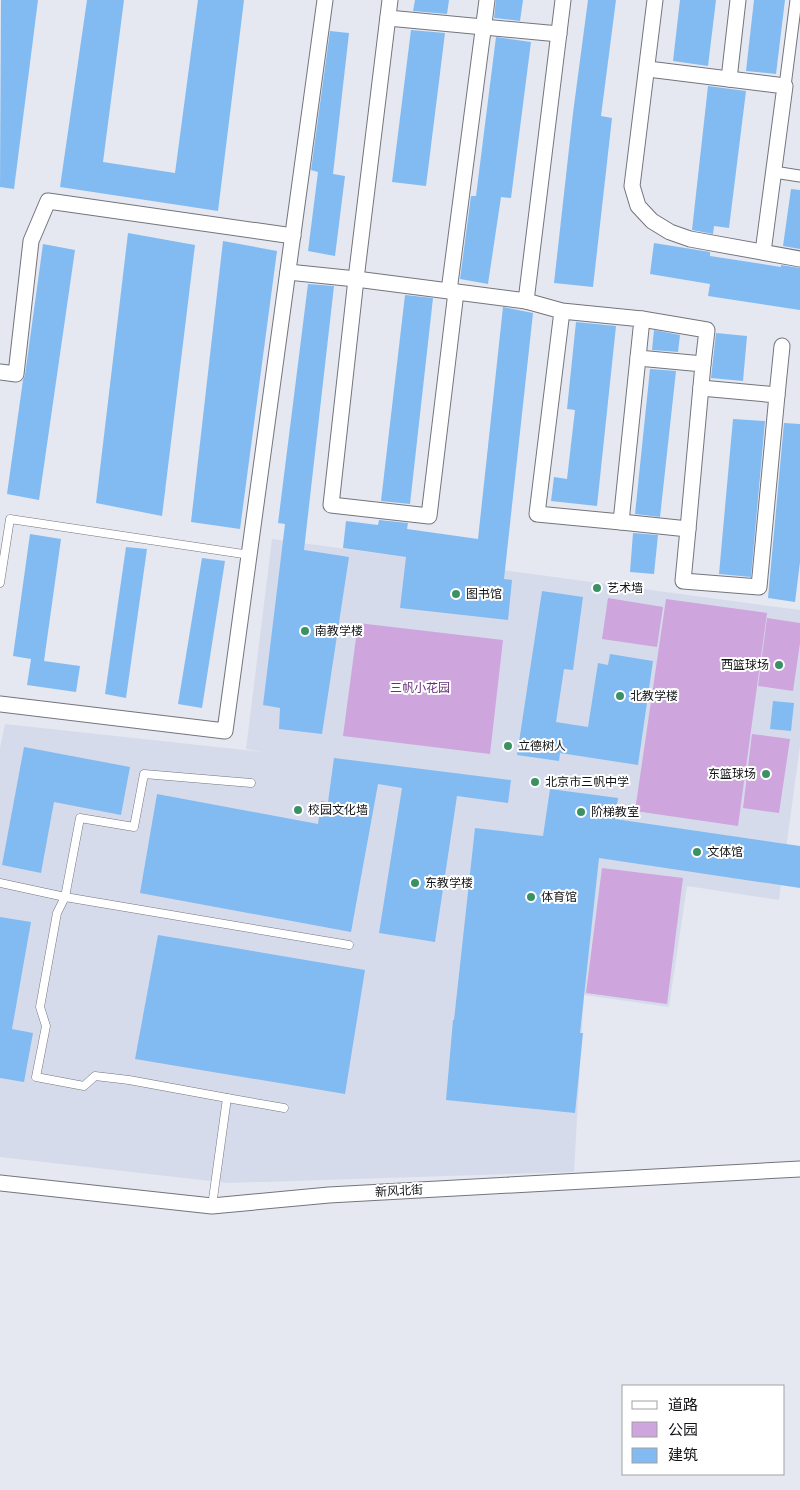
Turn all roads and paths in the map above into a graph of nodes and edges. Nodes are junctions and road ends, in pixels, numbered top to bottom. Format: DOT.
graph roads {
  1 [pos="325,0"];
  2 [pos="390,0"];
  3 [pos="487,0"];
  4 [pos="563,0"];
  5 [pos="655,0"];
  6 [pos="738,0"];
  7 [pos="796,0"];
  8 [pos="388,18"];
  9 [pos="484,28"];
  10 [pos="559,34"];
  11 [pos="648,69"];
  12 [pos="729,79"];
  13 [pos="785,86"];
  14 [pos="774,172"];
  15 [pos="800,176"];
  16 [pos="293,236"];
  17 [pos="763,252"];
  18 [pos="800,259"];
  19 [pos="288,272"];
  20 [pos="356,279"];
  21 [pos="453,292"];
  22 [pos="526,301"];
  23 [pos="562,311"];
  24 [pos="642,319"];
  25 [pos="782,346"];
  26 [pos="638,358"];
  27 [pos="703,364"];
  28 [pos="0,372"];
  29 [pos="701,388"];
  30 [pos="777,395"];
  31 [pos="621,522"];
  32 [pos="688,529"];
  33 [pos="250,555"];
  34 [pos="0,583"];
  35 [pos="0,704"];
  36 [pos="251,783"];
  37 [pos="0,883"];
  38 [pos="65,897"];
  39 [pos="349,945"];
  40 [pos="227,1098"];
  41 [pos="284,1108"];
  42 [pos="800,1169"];
  43 [pos="0,1183"];
  44 [pos="212,1206"];
  1 -- 16 [label="street"];
  2 -- 8 [label="street"];
  3 -- 9 [label="street"];
  4 -- 10 [label="street"];
  5 -- 11 [label="street"];
  6 -- 12 [label="street"];
  7 -- 13 [label="street"];
  8 -- 9 [label="street"];
  8 -- 20 [label="street"];
  9 -- 10 [label="street"];
  9 -- 21 [label="street"];
  10 -- 22 [label="street"];
  11 -- 12 [label="street"];
  11 -- 17 [label="street"];
  12 -- 13 [label="street"];
  13 -- 14 [label="street"];
  14 -- 15 [label="street"];
  14 -- 17 [label="street"];
  16 -- 19 [label="street"];
  16 -- 28 [label="street"];
  17 -- 18 [label="street"];
  19 -- 20 [label="street"];
  19 -- 33 [label="street"];
  20 -- 21 [label="street"];
  20 -- 21 [label="street"];
  21 -- 22 [label="street"];
  22 -- 23 [label="street"];
  23 -- 24 [label="street"];
  23 -- 31 [label="street"];
  24 -- 26 [label="street"];
  24 -- 27 [label="street"];
  25 -- 30 [label="street"];
  26 -- 27 [label="street"];
  26 -- 31 [label="street"];
  27 -- 29 [label="street"];
  29 -- 30 [label="street"];
  29 -- 32 [label="street"];
  30 -- 32 [label="street"];
  31 -- 32 [label="street"];
  33 -- 34 [label="lane"];
  33 -- 35 [label="street"];
  36 -- 38 [label="lane"];
  37 -- 38 [label="lane"];
  38 -- 39 [label="lane"];
  38 -- 40 [label="lane"];
  40 -- 41 [label="lane"];
  40 -- 44 [label="lane"];
  42 -- 44 [label="street, 新风北街"];
  43 -- 44 [label="street, 新风北街"];
}
